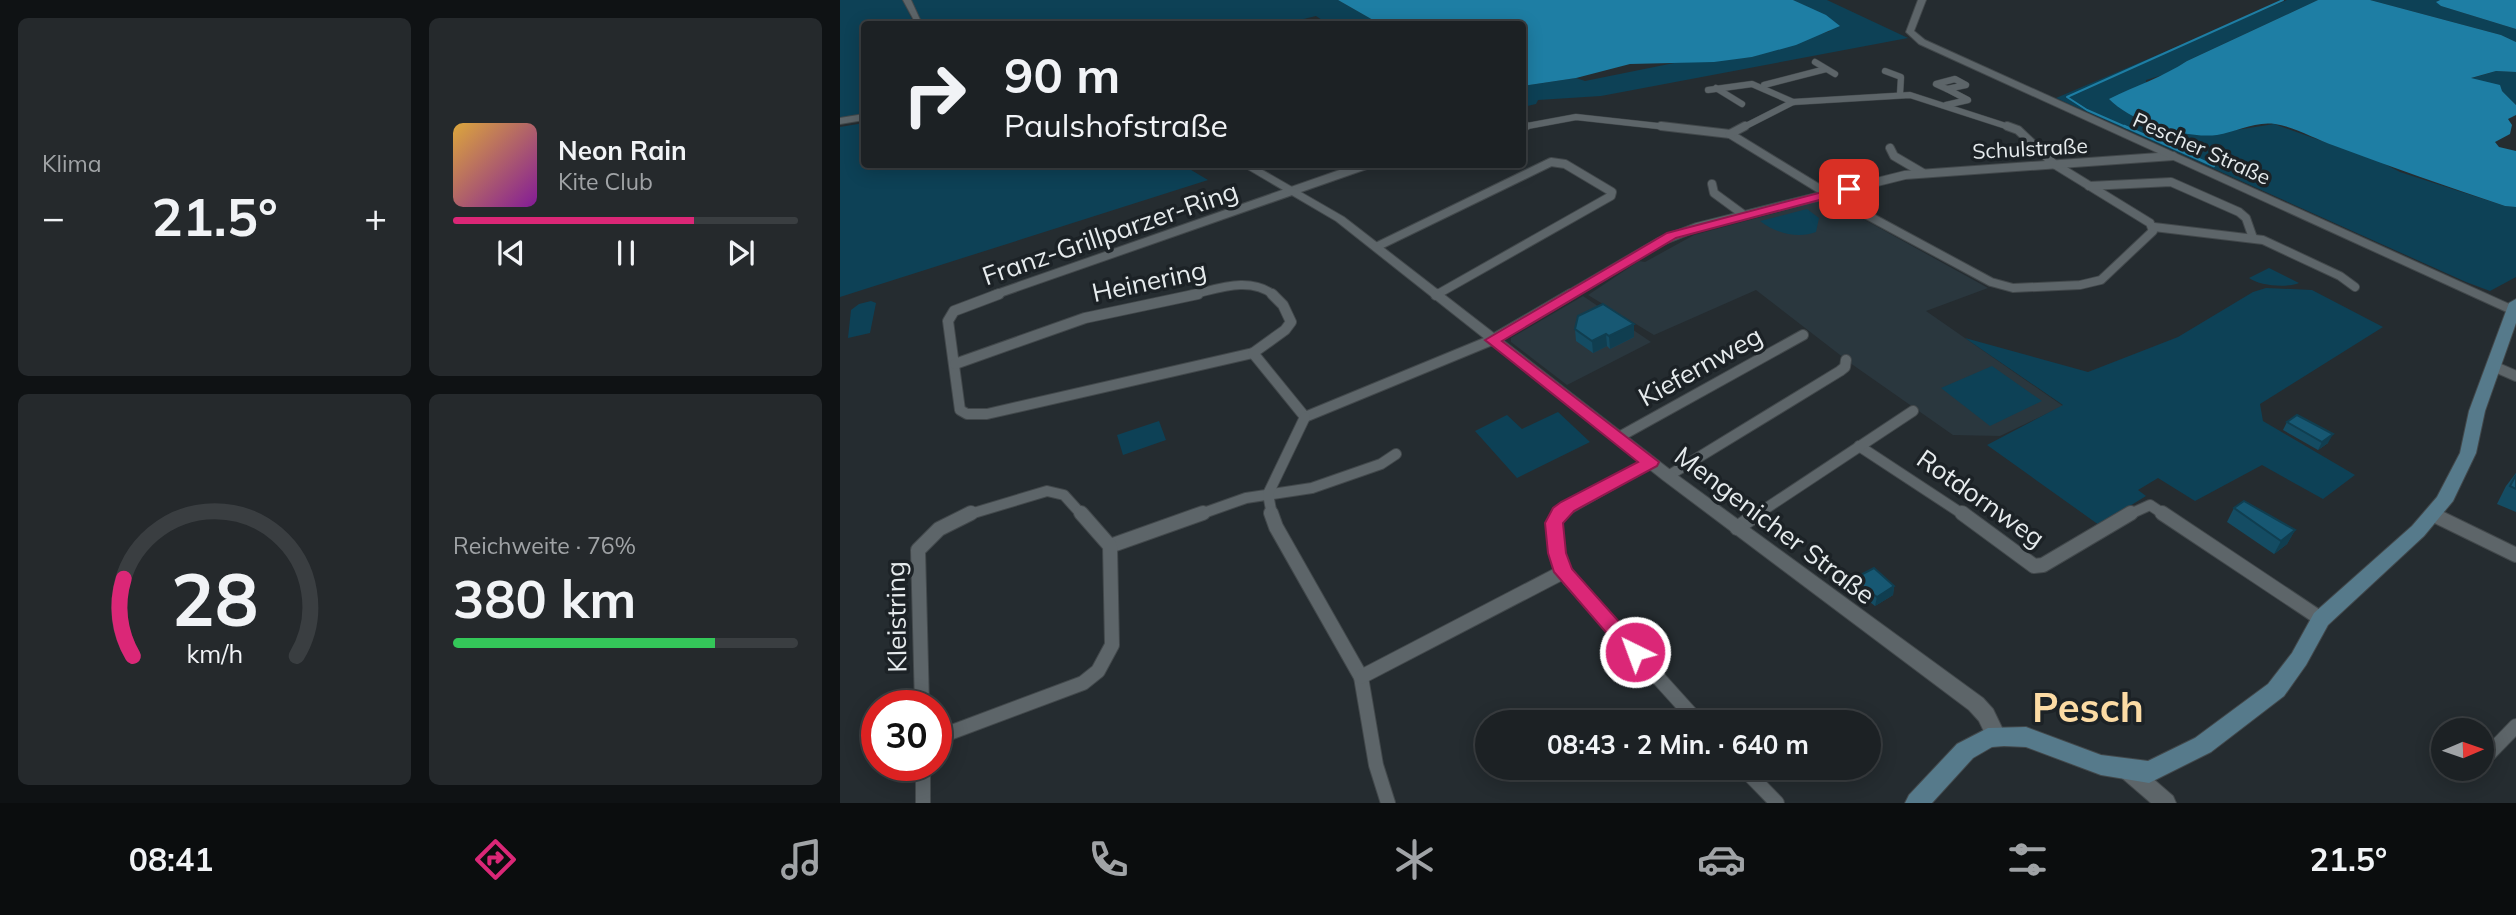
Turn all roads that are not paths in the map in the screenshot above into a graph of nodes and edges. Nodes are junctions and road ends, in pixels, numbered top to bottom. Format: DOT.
graph roads {
  1 [pos="907,0"];
  2 [pos="1922,0"];
  3 [pos="918,21"];
  4 [pos="1815,62"];
  5 [pos="1826,69"];
  6 [pos="1885,71"];
  7 [pos="1835,74"];
  8 [pos="1764,85"];
  9 [pos="1947,89"];
  10 [pos="1900,94"];
  11 [pos="1793,102"];
  12 [pos="1742,104"];
  13 [pos="1946,106"];
  14 [pos="861,118"];
  15 [pos="840,121"];
  16 [pos="1526,126"];
  17 [pos="1730,134"];
  18 [pos="2144,143"];
  19 [pos="1890,148"];
  20 [pos="2173,156"];
  21 [pos="2138,160"];
  22 [pos="2054,164"];
  23 [pos="1251,168"];
  24 [pos="1358,168"];
  25 [pos="1923,173"];
  26 [pos="1712,184"];
  27 [pos="2089,186"];
  28 [pos="1294,192"];
  29 [pos="1828,194"];
  30 [pos="1744,215"];
  31 [pos="2154,227"];
  32 [pos="2253,238"];
  33 [pos="1376,247"];
  34 [pos="2355,287"];
  35 [pos="1436,295"];
  36 [pos="2515,308"];
  37 [pos="949,324"];
  38 [pos="1803,335"];
  39 [pos="1492,340"];
  40 [pos="1253,353"];
  41 [pos="1846,360"];
  42 [pos="955,364"];
  43 [pos="2493,366"];
  44 [pos="2516,376"];
  45 [pos="1913,411"];
  46 [pos="1305,417"];
  47 [pos="1619,437"];
  48 [pos="1859,446"];
  49 [pos="1396,454"];
  50 [pos="1651,462"];
  51 [pos="1668,476"];
  52 [pos="1268,494"];
  53 [pos="2434,515"];
  54 [pos="1737,528"];
  55 [pos="1110,546"];
  56 [pos="2516,555"];
  57 [pos="1563,572"];
  58 [pos="2321,619"];
  59 [pos="1361,677"];
  60 [pos="922,690"];
  61 [pos="1687,710"];
  62 [pos="2516,726"];
  63 [pos="952,732"];
  64 [pos="1996,736"];
  65 [pos="2494,749"];
  66 [pos="2129,771"];
  67 [pos="1755,780"];
  68 [pos="923,781"];
  69 [pos="1383,801"];
  70 [pos="923,803"];
  71 [pos="1777,803"];
  72 [pos="1917,803"];
  73 [pos="2166,803"];
  1 -- 3 [label="street"];
  2 -- 18 [label="street, Pescher Straße"];
  4 -- 5 [label="street"];
  5 -- 7 [label="street"];
  5 -- 8 [label="street"];
  6 -- 10 [label="street"];
  8 -- 11 [label="street"];
  8 -- 12 [label="street"];
  9 -- 13 [label="street"];
  10 -- 11 [label="street"];
  10 -- 13 [label="street"];
  11 -- 17 [label="street"];
  13 -- 22 [label="street"];
  14 -- 15 [label="street"];
  16 -- 17 [label="street"];
  17 -- 29 [label="street"];
  18 -- 20 [label="street, Pescher Straße"];
  18 -- 21 [label="street"];
  19 -- 25 [label="street"];
  20 -- 21 [label="street, Schulstraße"];
  20 -- 36 [label="street, Pescher Straße"];
  21 -- 22 [label="street, Schulstraße"];
  22 -- 25 [label="street, Schulstraße"];
  22 -- 27 [label="street"];
  23 -- 28 [label="street, Mengenicher Straße"];
  24 -- 28 [label="street, Franz-Grillparzer-Ring"];
  25 -- 29 [label="street, Schulstraße"];
  26 -- 30 [label="street"];
  27 -- 31 [label="street"];
  27 -- 32 [label="street"];
  28 -- 33 [label="street, Mengenicher Straße"];
  28 -- 37 [label="street, Franz-Grillparzer-Ring"];
  29 -- 30 [label="street, Schulstraße"];
  29 -- 31 [label="street"];
  30 -- 39 [label="street, Schulstraße"];
  31 -- 32 [label="street"];
  32 -- 34 [label="street"];
  33 -- 35 [label="street, Mengenicher Straße"];
  33 -- 35 [label="street"];
  35 -- 39 [label="street, Mengenicher Straße"];
  36 -- 43 [label="main road"];
  37 -- 42 [label="street, Heinering"];
  38 -- 47 [label="street, Kiefernweg"];
  39 -- 46 [label="street"];
  39 -- 47 [label="street, Mengenicher Straße"];
  40 -- 42 [label="street, Heinering"];
  40 -- 42 [label="street, Heinering"];
  40 -- 46 [label="street"];
  41 -- 51 [label="street"];
  43 -- 44 [label="street"];
  43 -- 53 [label="main road"];
  45 -- 48 [label="street"];
  46 -- 52 [label="street"];
  47 -- 50 [label="street, Mengenicher Straße"];
  48 -- 54 [label="street"];
  48 -- 58 [label="street, Rotdornweg"];
  49 -- 52 [label="street"];
  50 -- 51 [label="street, Mengenicher Straße"];
  50 -- 57 [label="street"];
  51 -- 54 [label="street, Mengenicher Straße"];
  52 -- 55 [label="street"];
  52 -- 59 [label="street"];
  53 -- 56 [label="street"];
  53 -- 58 [label="main road"];
  54 -- 64 [label="street, Mengenicher Straße"];
  55 -- 60 [label="street, Kleistring"];
  55 -- 63 [label="street"];
  57 -- 59 [label="street"];
  57 -- 61 [label="street"];
  58 -- 66 [label="main road"];
  59 -- 69 [label="street"];
  62 -- 65 [label="street"];
  64 -- 66 [label="main road"];
  64 -- 72 [label="main road"];
  66 -- 73 [label="street"];
  67 -- 71 [label="street"];
  68 -- 70 [label="street"];
}
